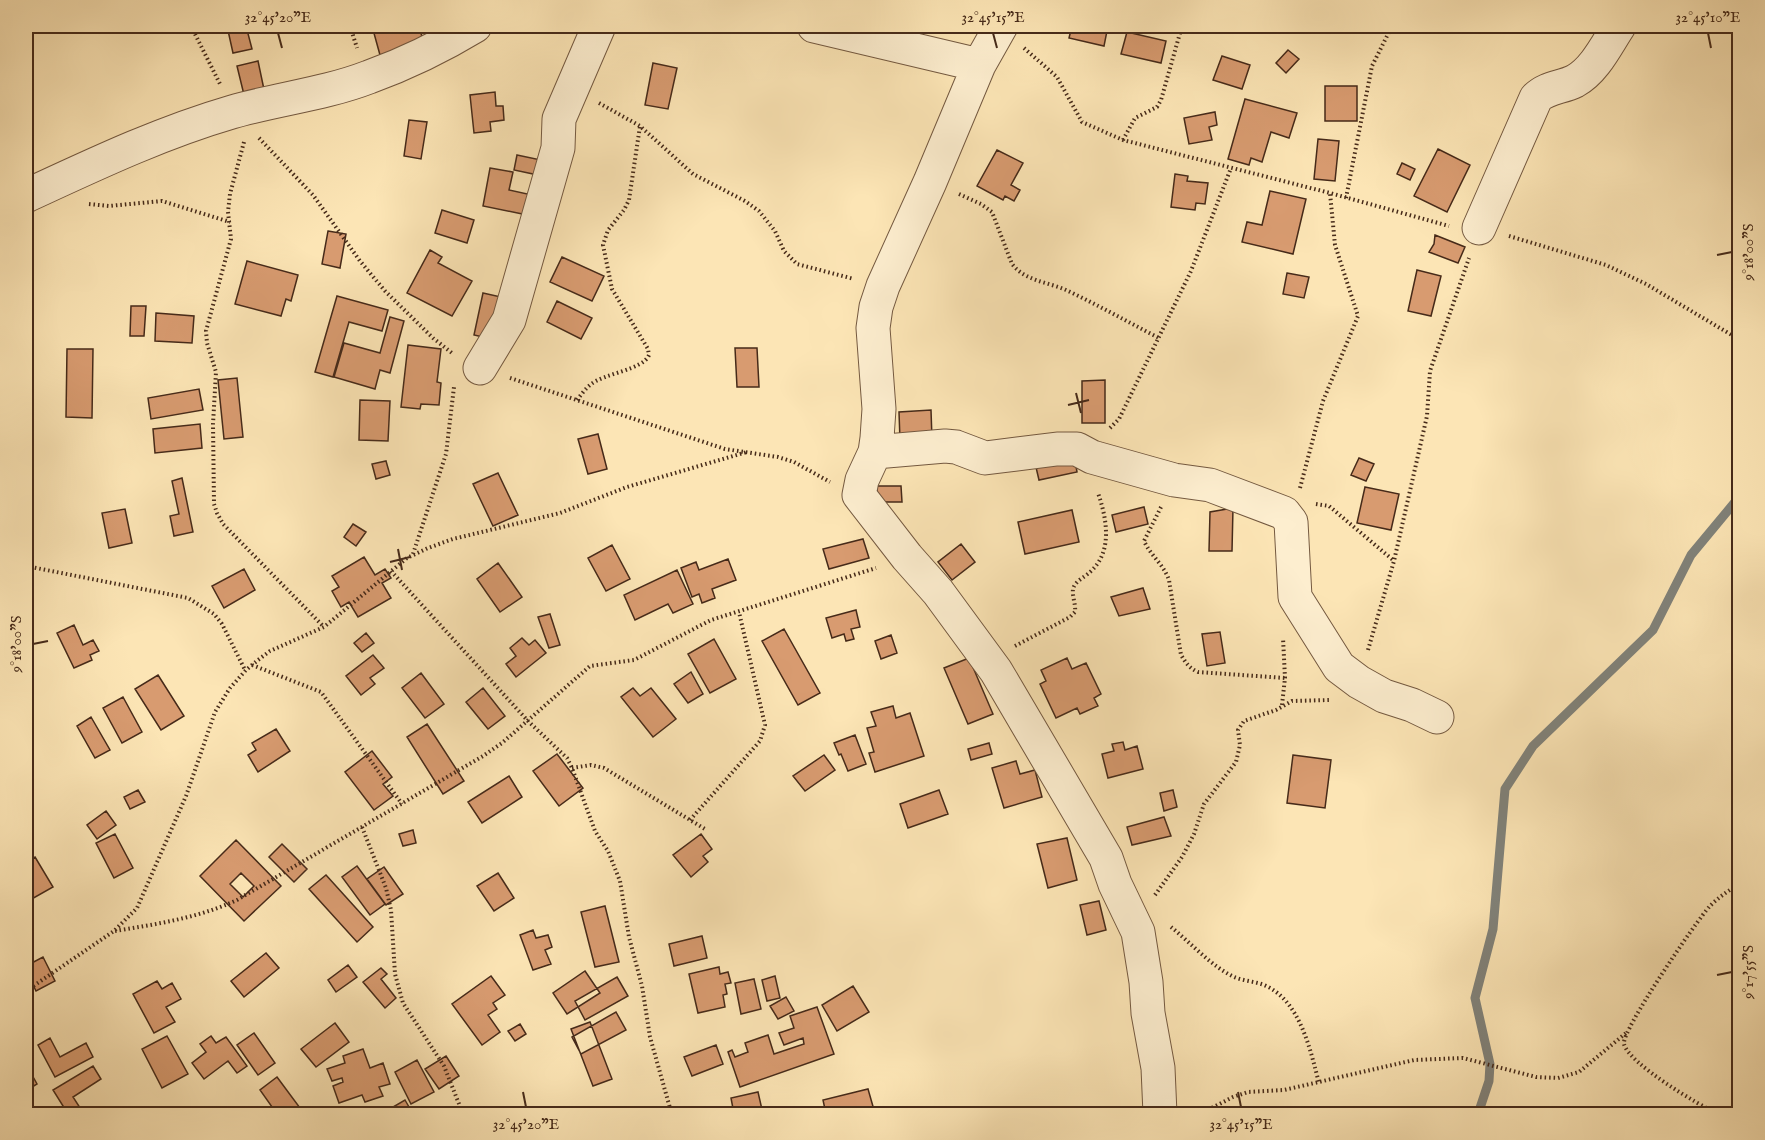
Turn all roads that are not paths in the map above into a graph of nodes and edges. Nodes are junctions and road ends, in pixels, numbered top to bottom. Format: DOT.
graph roads {
  1 [pos="475,26"];
  2 [pos="598,26"];
  3 [pos="814,26"];
  4 [pos="1619,26"];
  5 [pos="1000,27"];
  6 [pos="979,65"];
  7 [pos="26,196"];
  8 [pos="1479,228"];
  9 [pos="468,374"];
  10 [pos="875,453"];
  11 [pos="1437,717"];
  12 [pos="1160,1114"];
  1 -- 7 [label="street"];
  2 -- 9 [label="street"];
  3 -- 6 [label="street"];
  4 -- 8 [label="street"];
  5 -- 6 [label="street"];
  6 -- 10 [label="street"];
  10 -- 11 [label="street"];
  10 -- 12 [label="street"];
}
